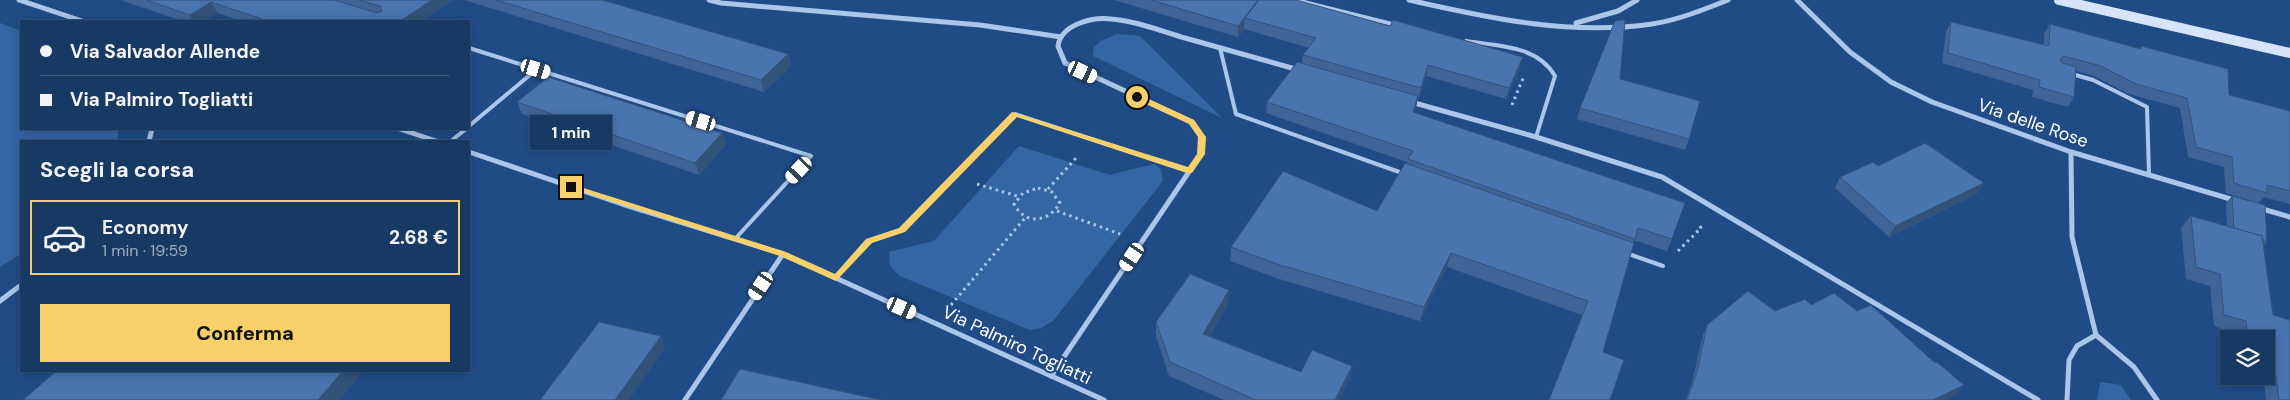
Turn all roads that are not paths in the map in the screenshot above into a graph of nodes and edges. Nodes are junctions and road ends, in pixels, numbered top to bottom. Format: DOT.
graph roads {
  1 [pos="19,0"];
  2 [pos="709,0"];
  3 [pos="788,0"];
  4 [pos="1296,0"];
  5 [pos="1409,0"];
  6 [pos="1637,0"];
  7 [pos="1728,0"];
  8 [pos="1797,0"];
  9 [pos="2059,0"];
  10 [pos="782,6"];
  11 [pos="79,20"];
  12 [pos="1568,25"];
  13 [pos="1405,27"];
  14 [pos="1061,37"];
  15 [pos="1458,40"];
  16 [pos="470,48"];
  17 [pos="1220,48"];
  18 [pos="2290,53"];
  19 [pos="536,69"];
  20 [pos="1304,72"];
  21 [pos="2066,72"];
  22 [pos="1408,101"];
  23 [pos="470,125"];
  24 [pos="403,130"];
  25 [pos="465,130"];
  26 [pos="1536,137"];
  27 [pos="433,140"];
  28 [pos="451,140"];
  29 [pos="470,152"];
  30 [pos="2071,152"];
  31 [pos="1190,171"];
  32 [pos="1403,174"];
  33 [pos="2149,175"];
  34 [pos="2243,203"];
  35 [pos="2252,206"];
  36 [pos="2290,217"];
  37 [pos="735,239"];
  38 [pos="1616,249"];
  39 [pos="783,254"];
  40 [pos="1663,266"];
  41 [pos="836,278"];
  42 [pos="20,286"];
  43 [pos="0,301"];
  44 [pos="2096,335"];
  45 [pos="1051,376"];
  46 [pos="685,400"];
  47 [pos="1104,400"];
  48 [pos="2038,400"];
  49 [pos="2067,400"];
  50 [pos="2157,400"];
  1 -- 11 [label="street"];
  2 -- 10 [label="street"];
  3 -- 10 [label="street"];
  4 -- 13 [label="lane"];
  5 -- 12 [label="street"];
  6 -- 12 [label="street"];
  7 -- 12 [label="street"];
  8 -- 30 [label="street, Via delle Rose"];
  9 -- 18 [label="main road"];
  10 -- 14 [label="street"];
  14 -- 17 [label="street"];
  14 -- 31 [label="street"];
  15 -- 26 [label="lane"];
  16 -- 19 [label="lane"];
  17 -- 20 [label="street"];
  17 -- 32 [label="lane"];
  19 -- 23 [label="lane"];
  19 -- 37 [label="lane"];
  21 -- 33 [label="lane"];
  22 -- 26 [label="street"];
  24 -- 27 [label="street"];
  25 -- 28 [label="lane"];
  26 -- 48 [label="street"];
  29 -- 37 [label="street, Via Palmiro Togliatti"];
  30 -- 33 [label="street, Via delle Rose"];
  30 -- 44 [label="street"];
  31 -- 41 [label="lane"];
  31 -- 45 [label="street"];
  33 -- 34 [label="street, Via delle Rose"];
  35 -- 36 [label="street"];
  37 -- 39 [label="street, Via Palmiro Togliatti"];
  38 -- 40 [label="lane"];
  39 -- 41 [label="street, Via Palmiro Togliatti"];
  39 -- 46 [label="street"];
  41 -- 45 [label="street, Via Palmiro Togliatti"];
  42 -- 43 [label="street"];
  44 -- 49 [label="street"];
  44 -- 50 [label="street"];
  45 -- 47 [label="street, Via Palmiro Togliatti"];
}
